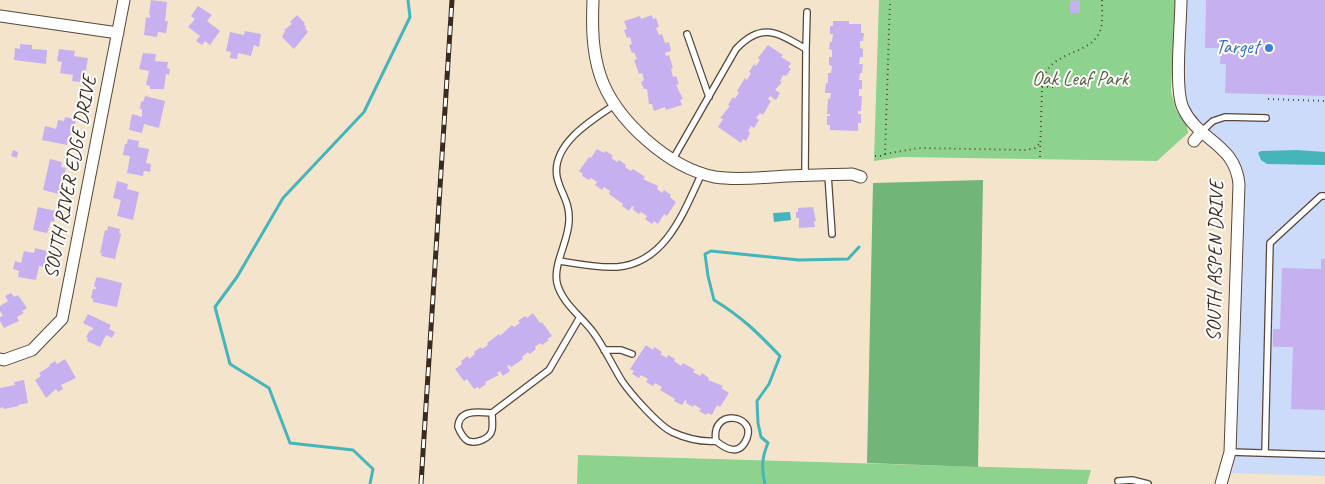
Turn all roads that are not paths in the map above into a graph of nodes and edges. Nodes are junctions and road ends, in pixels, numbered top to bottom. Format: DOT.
graph roads {
  1 [pos="124,0"];
  2 [pos="593,0"];
  3 [pos="1181,0"];
  4 [pos="807,12"];
  5 [pos="0,16"];
  6 [pos="118,33"];
  7 [pos="687,34"];
  8 [pos="806,49"];
  9 [pos="709,97"];
  10 [pos="616,104"];
  11 [pos="1266,118"];
  12 [pos="1202,132"];
  13 [pos="1194,141"];
  14 [pos="673,160"];
  15 [pos="702,173"];
  16 [pos="828,174"];
  17 [pos="805,175"];
  18 [pos="861,177"];
  19 [pos="1325,196"];
  20 [pos="832,234"];
  21 [pos="560,261"];
  22 [pos="580,318"];
  23 [pos="604,350"];
  24 [pos="632,354"];
  25 [pos="0,360"];
  26 [pos="492,413"];
  27 [pos="716,441"];
  28 [pos="1230,452"];
  29 [pos="1265,453"];
  30 [pos="1325,455"];
  31 [pos="1118,481"];
  32 [pos="1148,484"];
  33 [pos="1221,484"];
  1 -- 6 [label="street, SOUTH RIVER EDGE DRIVE"];
  2 -- 10 [label="street"];
  3 -- 12 [label="street, SOUTH ASPEN DRIVE"];
  4 -- 8 [label="lane"];
  5 -- 6 [label="street"];
  6 -- 25 [label="street, SOUTH RIVER EDGE DRIVE"];
  7 -- 9 [label="lane"];
  8 -- 9 [label="lane"];
  8 -- 17 [label="lane"];
  9 -- 14 [label="lane"];
  10 -- 14 [label="street"];
  10 -- 21 [label="lane"];
  11 -- 12 [label="lane"];
  12 -- 13 [label="street"];
  12 -- 28 [label="street, SOUTH ASPEN DRIVE"];
  14 -- 15 [label="street"];
  15 -- 17 [label="street"];
  15 -- 21 [label="lane"];
  16 -- 17 [label="street"];
  16 -- 18 [label="street"];
  16 -- 20 [label="lane"];
  19 -- 29 [label="lane"];
  21 -- 22 [label="lane"];
  22 -- 23 [label="lane"];
  22 -- 26 [label="lane"];
  23 -- 24 [label="lane"];
  23 -- 27 [label="lane"];
  26 -- 26 [label="lane"];
  27 -- 27 [label="lane"];
  28 -- 29 [label="lane"];
  28 -- 33 [label="street, SOUTH ASPEN DRIVE"];
  29 -- 30 [label="lane"];
  31 -- 32 [label="lane"];
}
